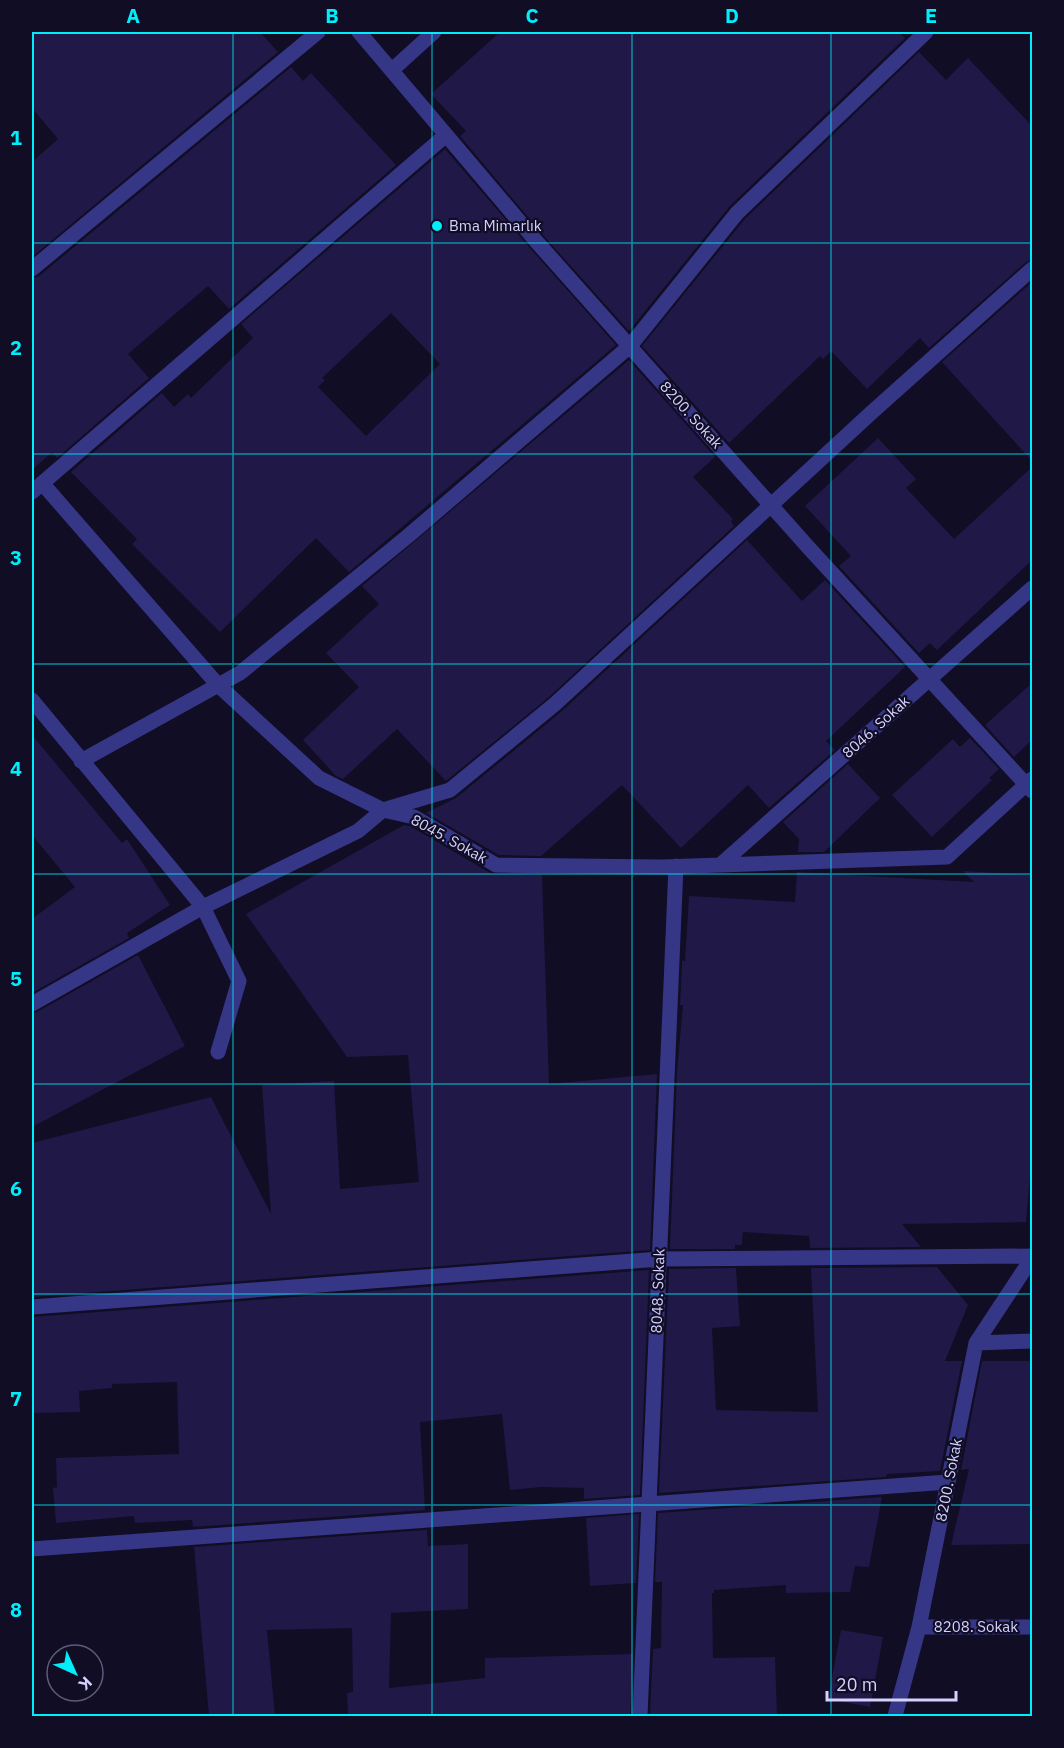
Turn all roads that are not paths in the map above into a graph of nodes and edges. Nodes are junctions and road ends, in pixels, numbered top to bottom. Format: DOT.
graph roads {
  1 [pos="318,32"];
  2 [pos="359,32"];
  3 [pos="434,32"];
  4 [pos="923,32"];
  5 [pos="392,70"];
  6 [pos="446,135"];
  7 [pos="32,269"];
  8 [pos="1032,269"];
  9 [pos="630,346"];
  10 [pos="37,488"];
  11 [pos="772,506"];
  12 [pos="1032,588"];
  13 [pos="929,679"];
  14 [pos="218,685"];
  15 [pos="32,700"];
  16 [pos="81,761"];
  17 [pos="1030,785"];
  18 [pos="383,810"];
  19 [pos="720,865"];
  20 [pos="676,866"];
  21 [pos="202,907"];
  22 [pos="32,1004"];
  23 [pos="218,1052"];
  24 [pos="1032,1257"];
  25 [pos="660,1259"];
  26 [pos="32,1307"];
  27 [pos="1032,1341"];
  28 [pos="976,1344"];
  29 [pos="948,1482"];
  30 [pos="650,1504"];
  31 [pos="32,1549"];
  32 [pos="920,1627"];
  33 [pos="1032,1628"];
  34 [pos="640,1716"];
  35 [pos="895,1716"];
  1 -- 7 [label="street"];
  2 -- 5 [label="street, 8200. Sokak"];
  3 -- 5 [label="street"];
  4 -- 9 [label="street"];
  5 -- 6 [label="street, 8200. Sokak"];
  6 -- 9 [label="street, 8200. Sokak"];
  6 -- 10 [label="street"];
  8 -- 11 [label="street"];
  9 -- 11 [label="street, 8200. Sokak"];
  9 -- 14 [label="street"];
  10 -- 14 [label="street, 8045. Sokak"];
  11 -- 13 [label="street, 8200. Sokak"];
  11 -- 18 [label="street"];
  12 -- 13 [label="street, 8046. Sokak"];
  13 -- 17 [label="street, 8200. Sokak"];
  13 -- 19 [label="street, 8046. Sokak"];
  14 -- 16 [label="street"];
  14 -- 18 [label="street, 8045. Sokak"];
  15 -- 16 [label="street"];
  16 -- 21 [label="street"];
  17 -- 19 [label="street, 8045. Sokak"];
  18 -- 20 [label="street, 8045. Sokak"];
  18 -- 21 [label="street"];
  19 -- 20 [label="street, 8045. Sokak"];
  20 -- 25 [label="street, 8048. Sokak"];
  21 -- 22 [label="street"];
  21 -- 23 [label="street"];
  24 -- 25 [label="street"];
  24 -- 28 [label="street, 8200. Sokak"];
  25 -- 26 [label="street"];
  25 -- 30 [label="street, 8048. Sokak"];
  27 -- 28 [label="street"];
  28 -- 29 [label="street, 8200. Sokak"];
  29 -- 30 [label="street"];
  29 -- 32 [label="street, 8200. Sokak"];
  30 -- 31 [label="street"];
  30 -- 34 [label="street, 8048. Sokak"];
  32 -- 33 [label="street, 8208. Sokak"];
  32 -- 35 [label="street, 8200. Sokak"];
}
